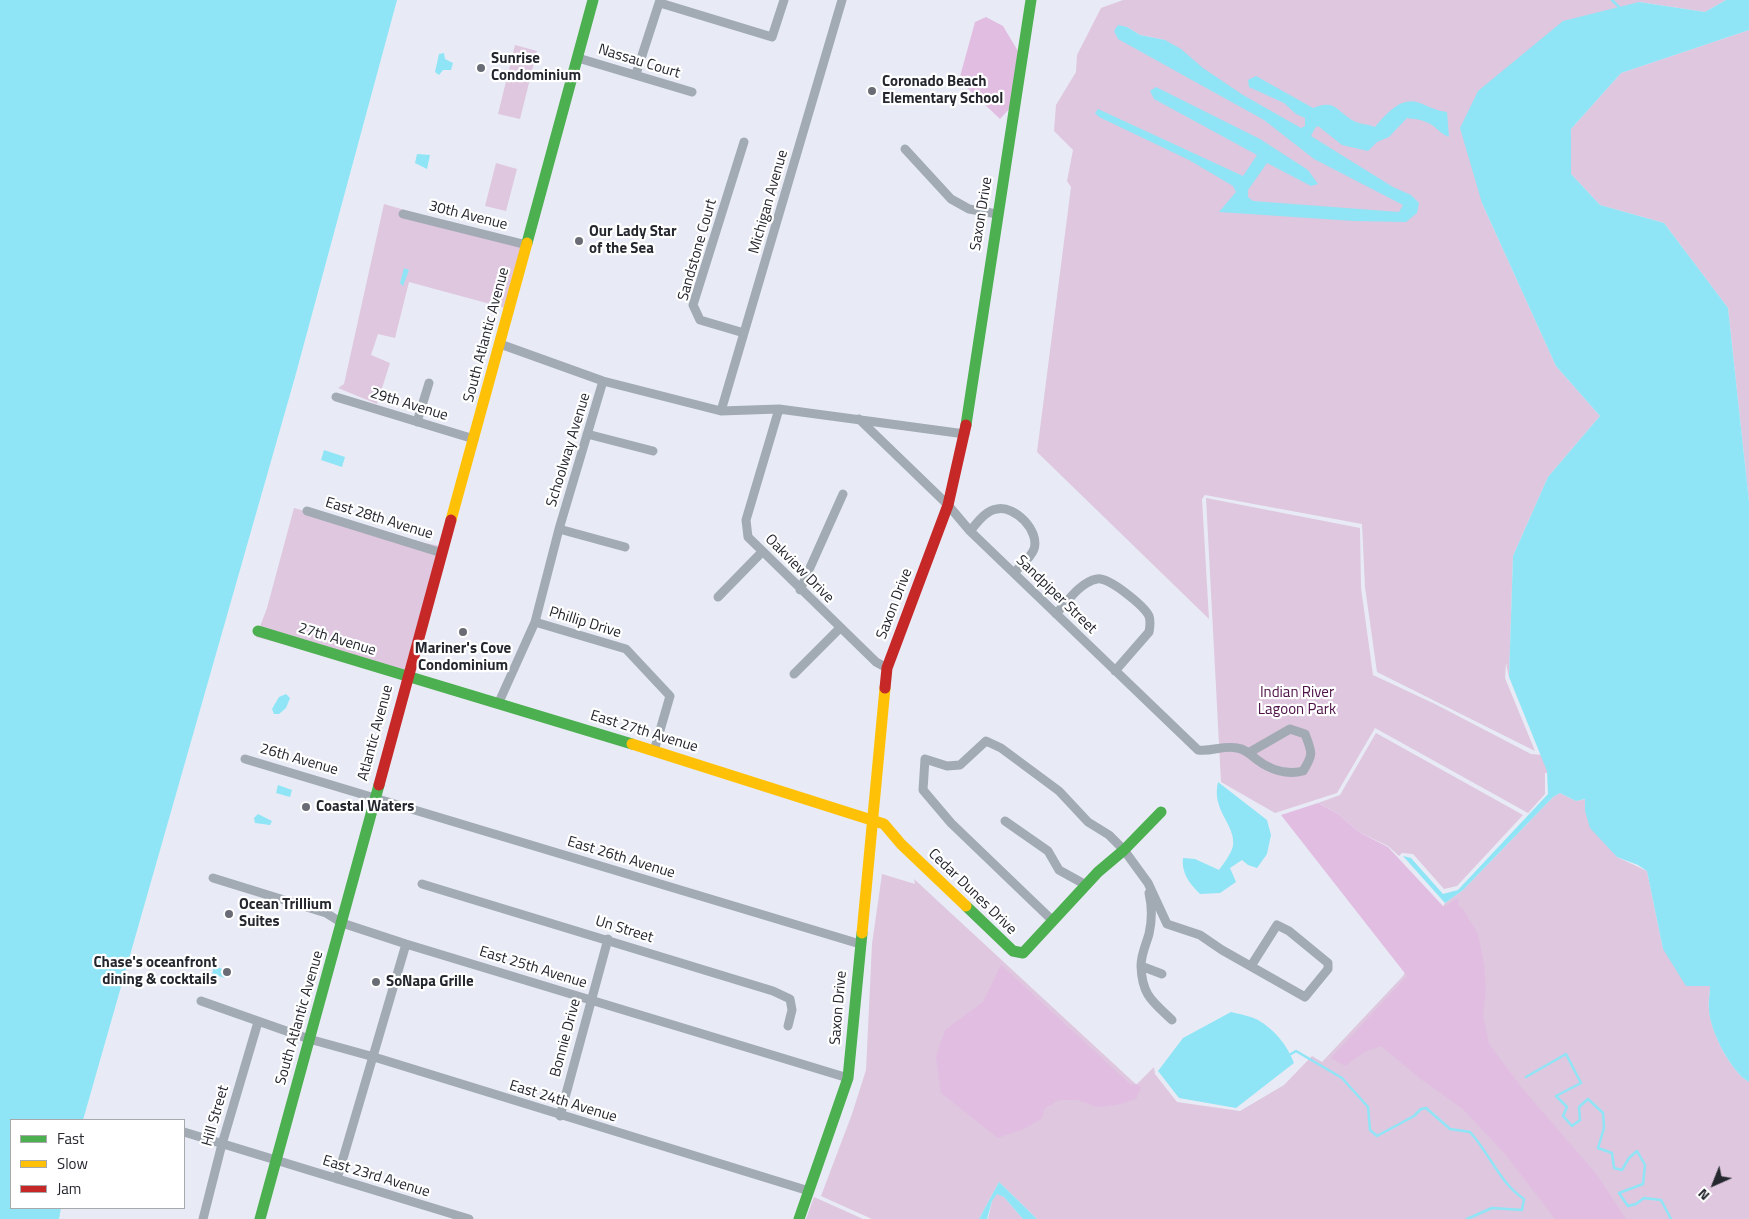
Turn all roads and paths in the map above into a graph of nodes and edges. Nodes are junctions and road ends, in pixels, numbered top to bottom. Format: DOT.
graph roads {
  1 [pos="593,0"];
  2 [pos="784,0"];
  3 [pos="842,0"];
  4 [pos="660,1"];
  5 [pos="1030,1"];
  6 [pos="578,58"];
  7 [pos="636,74"];
  8 [pos="692,92"];
  9 [pos="744,142"];
  10 [pos="905,149"];
  11 [pos="403,214"];
  12 [pos="997,214"];
  13 [pos="527,245"];
  14 [pos="744,333"];
  15 [pos="500,344"];
  16 [pos="604,381"];
  17 [pos="429,383"];
  18 [pos="336,397"];
  19 [pos="779,409"];
  20 [pos="721,411"];
  21 [pos="859,419"];
  22 [pos="417,422"];
  23 [pos="588,434"];
  24 [pos="965,434"];
  25 [pos="474,439"];
  26 [pos="653,451"];
  27 [pos="843,494"];
  28 [pos="948,505"];
  29 [pos="307,511"];
  30 [pos="559,529"];
  31 [pos="970,531"];
  32 [pos="625,547"];
  33 [pos="762,552"];
  34 [pos="442,553"];
  35 [pos="1014,573"];
  36 [pos="800,590"];
  37 [pos="718,597"];
  38 [pos="1056,614"];
  39 [pos="535,622"];
  40 [pos="840,628"];
  41 [pos="258,631"];
  42 [pos="887,668"];
  43 [pos="1115,671"];
  44 [pos="794,674"];
  45 [pos="407,677"];
  46 [pos="499,702"];
  47 [pos="654,751"];
  48 [pos="1250,752"];
  49 [pos="245,759"];
  50 [pos="375,797"];
  51 [pos="1161,812"];
  52 [pos="871,819"];
  53 [pos="1005,820"];
  54 [pos="1124,850"];
  55 [pos="213,878"];
  56 [pos="1148,883"];
  57 [pos="422,884"];
  58 [pos="1086,885"];
  59 [pos="1053,921"];
  60 [pos="342,923"];
  61 [pos="608,940"];
  62 [pos="406,944"];
  63 [pos="860,944"];
  64 [pos="1140,966"];
  65 [pos="1251,966"];
  66 [pos="1162,974"];
  67 [pos="591,1000"];
  68 [pos="201,1001"];
  69 [pos="1172,1020"];
  70 [pos="258,1022"];
  71 [pos="788,1026"];
  72 [pos="309,1039"];
  73 [pos="374,1057"];
  74 [pos="848,1078"];
  75 [pos="560,1116"];
  76 [pos="185,1132"];
  77 [pos="222,1144"];
  78 [pos="276,1161"];
  79 [pos="337,1179"];
  80 [pos="810,1191"];
  81 [pos="203,1219"];
  82 [pos="260,1219"];
  83 [pos="469,1219"];
  84 [pos="799,1219"];
  1 -- 6 [label="street, South Atlantic Avenue"];
  2 -- 4 [label="street"];
  3 -- 14 [label="street, Michigan Avenue"];
  4 -- 7 [label="street"];
  5 -- 12 [label="street, Saxon Drive"];
  6 -- 7 [label="street, Nassau Court"];
  6 -- 13 [label="street, South Atlantic Avenue"];
  7 -- 8 [label="street, Nassau Court"];
  9 -- 14 [label="street, Sandstone Court"];
  10 -- 12 [label="street"];
  11 -- 13 [label="street, 30th Avenue"];
  12 -- 24 [label="street, Saxon Drive"];
  13 -- 15 [label="street, South Atlantic Avenue"];
  14 -- 20 [label="street, Michigan Avenue"];
  15 -- 16 [label="street"];
  15 -- 25 [label="street, South Atlantic Avenue"];
  16 -- 20 [label="street, Schoolway Avenue"];
  16 -- 23 [label="street, Schoolway Avenue"];
  17 -- 22 [label="street"];
  18 -- 22 [label="street, 29th Avenue"];
  19 -- 20 [label="street, Schoolway Avenue"];
  19 -- 21 [label="street, Schoolway Avenue"];
  19 -- 33 [label="street, Oakview Drive"];
  21 -- 24 [label="street, Schoolway Avenue"];
  21 -- 28 [label="street, Sandpiper Street"];
  22 -- 25 [label="street, 29th Avenue"];
  23 -- 26 [label="street"];
  23 -- 30 [label="street, Schoolway Avenue"];
  24 -- 28 [label="street, Saxon Drive"];
  25 -- 34 [label="street, South Atlantic Avenue"];
  27 -- 36 [label="street"];
  28 -- 31 [label="street, Sandpiper Street"];
  28 -- 42 [label="street, Saxon Drive"];
  29 -- 34 [label="street, East 28th Avenue"];
  30 -- 32 [label="street"];
  30 -- 39 [label="street, Schoolway Avenue"];
  31 -- 35 [label="street, Sandpiper Street"];
  31 -- 35 [label="street"];
  33 -- 36 [label="street, Oakview Drive"];
  33 -- 37 [label="street"];
  34 -- 45 [label="street, South Atlantic Avenue"];
  35 -- 38 [label="street, Sandpiper Street"];
  36 -- 40 [label="street, Oakview Drive"];
  38 -- 43 [label="street, Sandpiper Street"];
  38 -- 43 [label="street"];
  39 -- 46 [label="street, Schoolway Avenue"];
  39 -- 47 [label="street, Phillip Drive"];
  40 -- 42 [label="street, Oakview Drive"];
  40 -- 44 [label="street"];
  41 -- 45 [label="street, 27th Avenue"];
  42 -- 52 [label="street, Saxon Drive"];
  43 -- 48 [label="street, Sandpiper Street"];
  45 -- 46 [label="street, East 27th Avenue"];
  45 -- 50 [label="street, Atlantic Avenue"];
  46 -- 47 [label="street, East 27th Avenue"];
  47 -- 52 [label="street, East 27th Avenue"];
  48 -- 48 [label="street"];
  49 -- 50 [label="street, 26th Avenue"];
  50 -- 60 [label="street, South Atlantic Avenue"];
  50 -- 63 [label="street, East 26th Avenue"];
  51 -- 54 [label="street, Cedar Dunes Drive"];
  52 -- 59 [label="street, Cedar Dunes Drive"];
  52 -- 63 [label="street, Saxon Drive"];
  53 -- 58 [label="street"];
  54 -- 56 [label="street"];
  54 -- 58 [label="street, Cedar Dunes Drive"];
  54 -- 59 [label="street"];
  55 -- 60 [label="street, East 25th Avenue"];
  56 -- 64 [label="street"];
  56 -- 65 [label="street"];
  57 -- 61 [label="street, Un Street"];
  58 -- 59 [label="street, Cedar Dunes Drive"];
  60 -- 62 [label="street, East 25th Avenue"];
  60 -- 72 [label="street, South Atlantic Avenue"];
  61 -- 67 [label="street, Bonnie Drive"];
  61 -- 71 [label="street, Un Street"];
  62 -- 67 [label="street, East 25th Avenue"];
  62 -- 73 [label="street"];
  63 -- 74 [label="street, Saxon Drive"];
  64 -- 66 [label="street"];
  64 -- 69 [label="street"];
  65 -- 65 [label="street"];
  67 -- 74 [label="street, East 25th Avenue"];
  67 -- 75 [label="street, Bonnie Drive"];
  68 -- 70 [label="street, East 24th Avenue"];
  70 -- 72 [label="street, East 24th Avenue"];
  70 -- 77 [label="street, Hill Street"];
  72 -- 73 [label="street, East 24th Avenue"];
  72 -- 78 [label="street, South Atlantic Avenue"];
  73 -- 75 [label="street, East 24th Avenue"];
  73 -- 79 [label="street"];
  74 -- 80 [label="street, Saxon Drive"];
  75 -- 80 [label="street, East 24th Avenue"];
  76 -- 77 [label="street, East 23rd Avenue"];
  77 -- 78 [label="street, East 23rd Avenue"];
  77 -- 81 [label="street, Hill Street"];
  78 -- 79 [label="street, East 23rd Avenue"];
  78 -- 82 [label="street, South Atlantic Avenue"];
  79 -- 83 [label="street, East 23rd Avenue"];
  80 -- 84 [label="street, Saxon Drive"];
}
